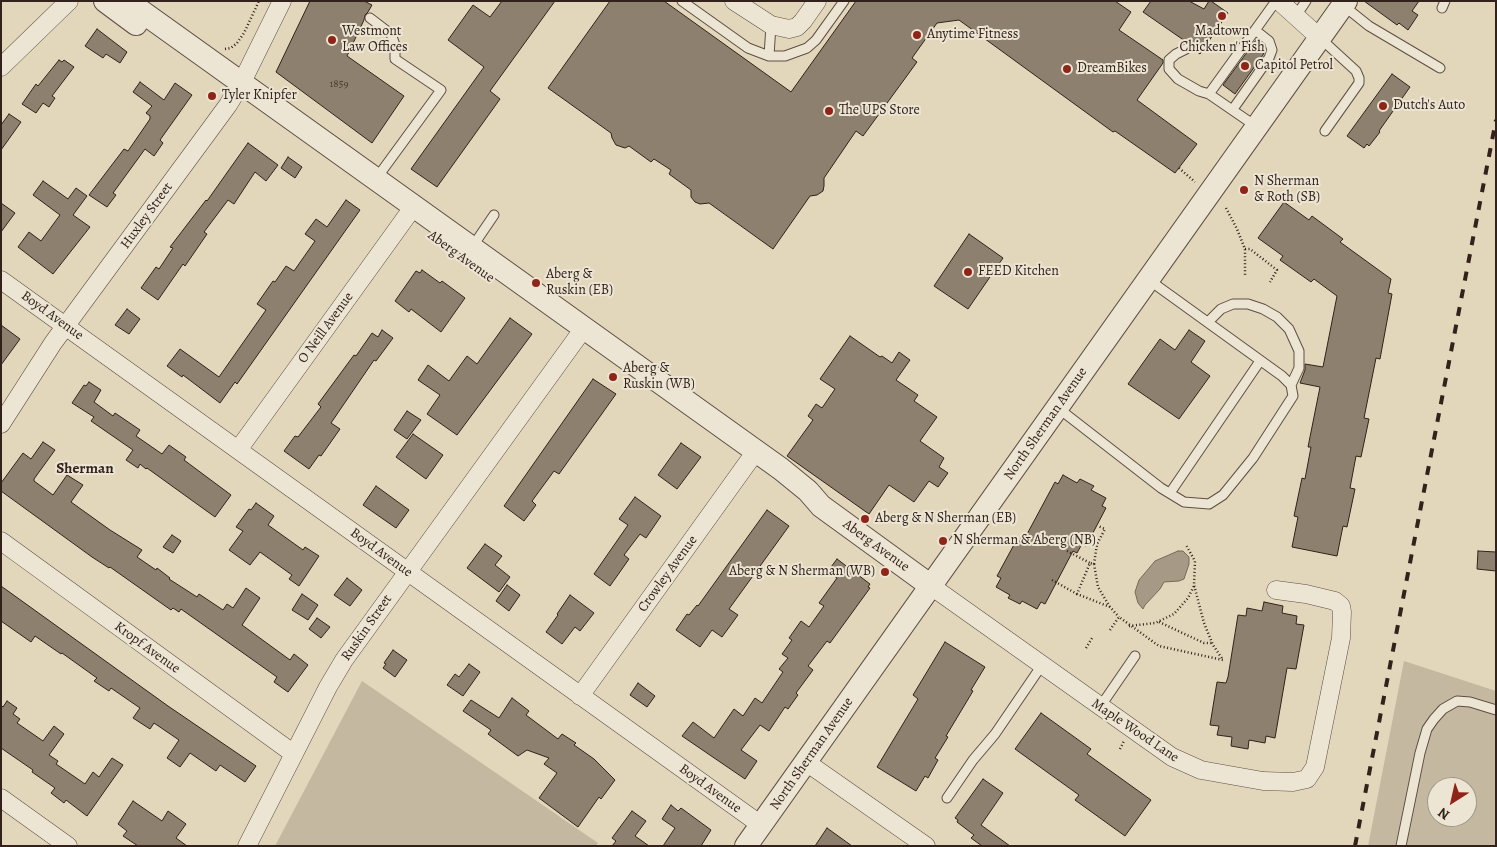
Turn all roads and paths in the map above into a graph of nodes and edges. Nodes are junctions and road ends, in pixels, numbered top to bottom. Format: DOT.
graph roads {
  1 [pos="68,1"];
  2 [pos="105,1"];
  3 [pos="259,1"];
  4 [pos="282,1"];
  5 [pos="682,1"];
  6 [pos="734,1"];
  7 [pos="817,1"];
  8 [pos="844,1"];
  9 [pos="1278,1"];
  10 [pos="1306,1"];
  11 [pos="1345,3"];
  12 [pos="132,7"];
  13 [pos="1296,16"];
  14 [pos="370,18"];
  15 [pos="771,25"];
  16 [pos="1256,30"];
  17 [pos="1320,38"];
  18 [pos="218,49"];
  19 [pos="1186,49"];
  20 [pos="770,56"];
  21 [pos="1,67"];
  22 [pos="1440,68"];
  23 [pos="238,89"];
  24 [pos="1209,94"];
  25 [pos="1233,109"];
  26 [pos="1257,127"];
  27 [pos="1325,131"];
  28 [pos="1179,168"];
  29 [pos="376,180"];
  30 [pos="1195,182"];
  31 [pos="1226,208"];
  32 [pos="410,212"];
  33 [pos="494,215"];
  34 [pos="1245,249"];
  35 [pos="468,253"];
  36 [pos="1245,277"];
  37 [pos="1,280"];
  38 [pos="1149,280"];
  39 [pos="1270,282"];
  40 [pos="1208,322"];
  41 [pos="65,326"];
  42 [pos="580,334"];
  43 [pos="1260,361"];
  44 [pos="1290,385"];
  45 [pos="1058,408"];
  46 [pos="1,424"];
  47 [pos="238,450"];
  48 [pos="752,457"];
  49 [pos="1170,493"];
  50 [pos="1098,526"];
  51 [pos="1,541"];
  52 [pos="1186,545"];
  53 [pos="1067,551"];
  54 [pos="1092,563"];
  55 [pos="408,572"];
  56 [pos="1052,580"];
  57 [pos="1194,584"];
  58 [pos="931,586"];
  59 [pos="1276,590"];
  60 [pos="1077,594"];
  61 [pos="1110,607"];
  62 [pos="1119,617"];
  63 [pos="1159,622"];
  64 [pos="1129,626"];
  65 [pos="1110,630"];
  66 [pos="1092,638"];
  67 [pos="1212,643"];
  68 [pos="1086,648"];
  69 [pos="1135,656"];
  70 [pos="1042,665"];
  71 [pos="580,696"];
  72 [pos="1100,707"];
  73 [pos="1496,710"];
  74 [pos="294,754"];
  75 [pos="806,762"];
  76 [pos="1,798"];
  77 [pos="947,798"];
  78 [pos="761,826"];
  79 [pos="68,846"];
  80 [pos="247,846"];
  81 [pos="746,846"];
  82 [pos="926,846"];
  83 [pos="1402,846"];
  1 -- 21 [label="street"];
  2 -- 12 [label="street, Aberg Avenue"];
  3 -- 18 [label="path"];
  4 -- 23 [label="street, Huxley Street"];
  5 -- 20 [label="lane"];
  6 -- 15 [label="street"];
  7 -- 15 [label="street"];
  8 -- 20 [label="lane"];
  9 -- 13 [label="street"];
  9 -- 16 [label="lane"];
  10 -- 13 [label="lane"];
  11 -- 17 [label="street, North Sherman Avenue"];
  11 -- 22 [label="lane"];
  12 -- 23 [label="street, Aberg Avenue"];
  13 -- 17 [label="street"];
  14 -- 29 [label="lane"];
  15 -- 20 [label="lane"];
  16 -- 24 [label="lane"];
  16 -- 25 [label="lane"];
  17 -- 26 [label="street, North Sherman Avenue"];
  17 -- 27 [label="lane"];
  19 -- 24 [label="lane"];
  23 -- 29 [label="street, Aberg Avenue"];
  23 -- 32 [label="street, Aberg Avenue"];
  23 -- 41 [label="street, Huxley Street"];
  24 -- 25 [label="lane"];
  25 -- 26 [label="lane"];
  26 -- 38 [label="street, North Sherman Avenue"];
  28 -- 30 [label="path"];
  29 -- 32 [label="street, Aberg Avenue"];
  31 -- 34 [label="path"];
  32 -- 35 [label="street, Aberg Avenue"];
  32 -- 47 [label="street, O Neill Avenue"];
  33 -- 35 [label="lane"];
  34 -- 36 [label="path"];
  34 -- 39 [label="path"];
  35 -- 42 [label="street, Aberg Avenue"];
  37 -- 41 [label="street, Boyd Avenue"];
  38 -- 40 [label="lane"];
  38 -- 45 [label="street, North Sherman Avenue"];
  40 -- 43 [label="lane"];
  40 -- 44 [label="lane"];
  41 -- 46 [label="street, Huxley Street"];
  41 -- 47 [label="street, Boyd Avenue"];
  42 -- 48 [label="street, Aberg Avenue"];
  42 -- 55 [label="street, Ruskin Street"];
  43 -- 44 [label="lane"];
  43 -- 49 [label="lane"];
  44 -- 49 [label="lane"];
  45 -- 49 [label="lane"];
  45 -- 58 [label="street, North Sherman Avenue"];
  47 -- 55 [label="street, Boyd Avenue"];
  48 -- 58 [label="street, Aberg Avenue"];
  48 -- 71 [label="street, Crowley Avenue"];
  50 -- 54 [label="path"];
  51 -- 74 [label="street, Kropf Avenue"];
  52 -- 57 [label="path"];
  53 -- 54 [label="path"];
  54 -- 60 [label="path"];
  54 -- 61 [label="path"];
  55 -- 71 [label="street, Boyd Avenue"];
  55 -- 74 [label="street, Ruskin Street"];
  56 -- 60 [label="path"];
  57 -- 63 [label="path"];
  57 -- 67 [label="path"];
  58 -- 70 [label="street, Maple Wood Lane"];
  58 -- 75 [label="street, North Sherman Avenue"];
  59 -- 72 [label="street, Maple Wood Lane"];
  60 -- 61 [label="path"];
  61 -- 62 [label="path"];
  62 -- 64 [label="path"];
  62 -- 65 [label="path"];
  63 -- 64 [label="path"];
  63 -- 67 [label="path"];
  64 -- 67 [label="path"];
  66 -- 68 [label="path"];
  69 -- 72 [label="lane"];
  70 -- 72 [label="street, Maple Wood Lane"];
  70 -- 77 [label="lane"];
  71 -- 78 [label="street, Boyd Avenue"];
  73 -- 83 [label="lane"];
  74 -- 80 [label="street, Ruskin Street"];
  75 -- 78 [label="street, North Sherman Avenue"];
  75 -- 82 [label="street"];
  76 -- 79 [label="street"];
  78 -- 81 [label="street, North Sherman Avenue"];
}
